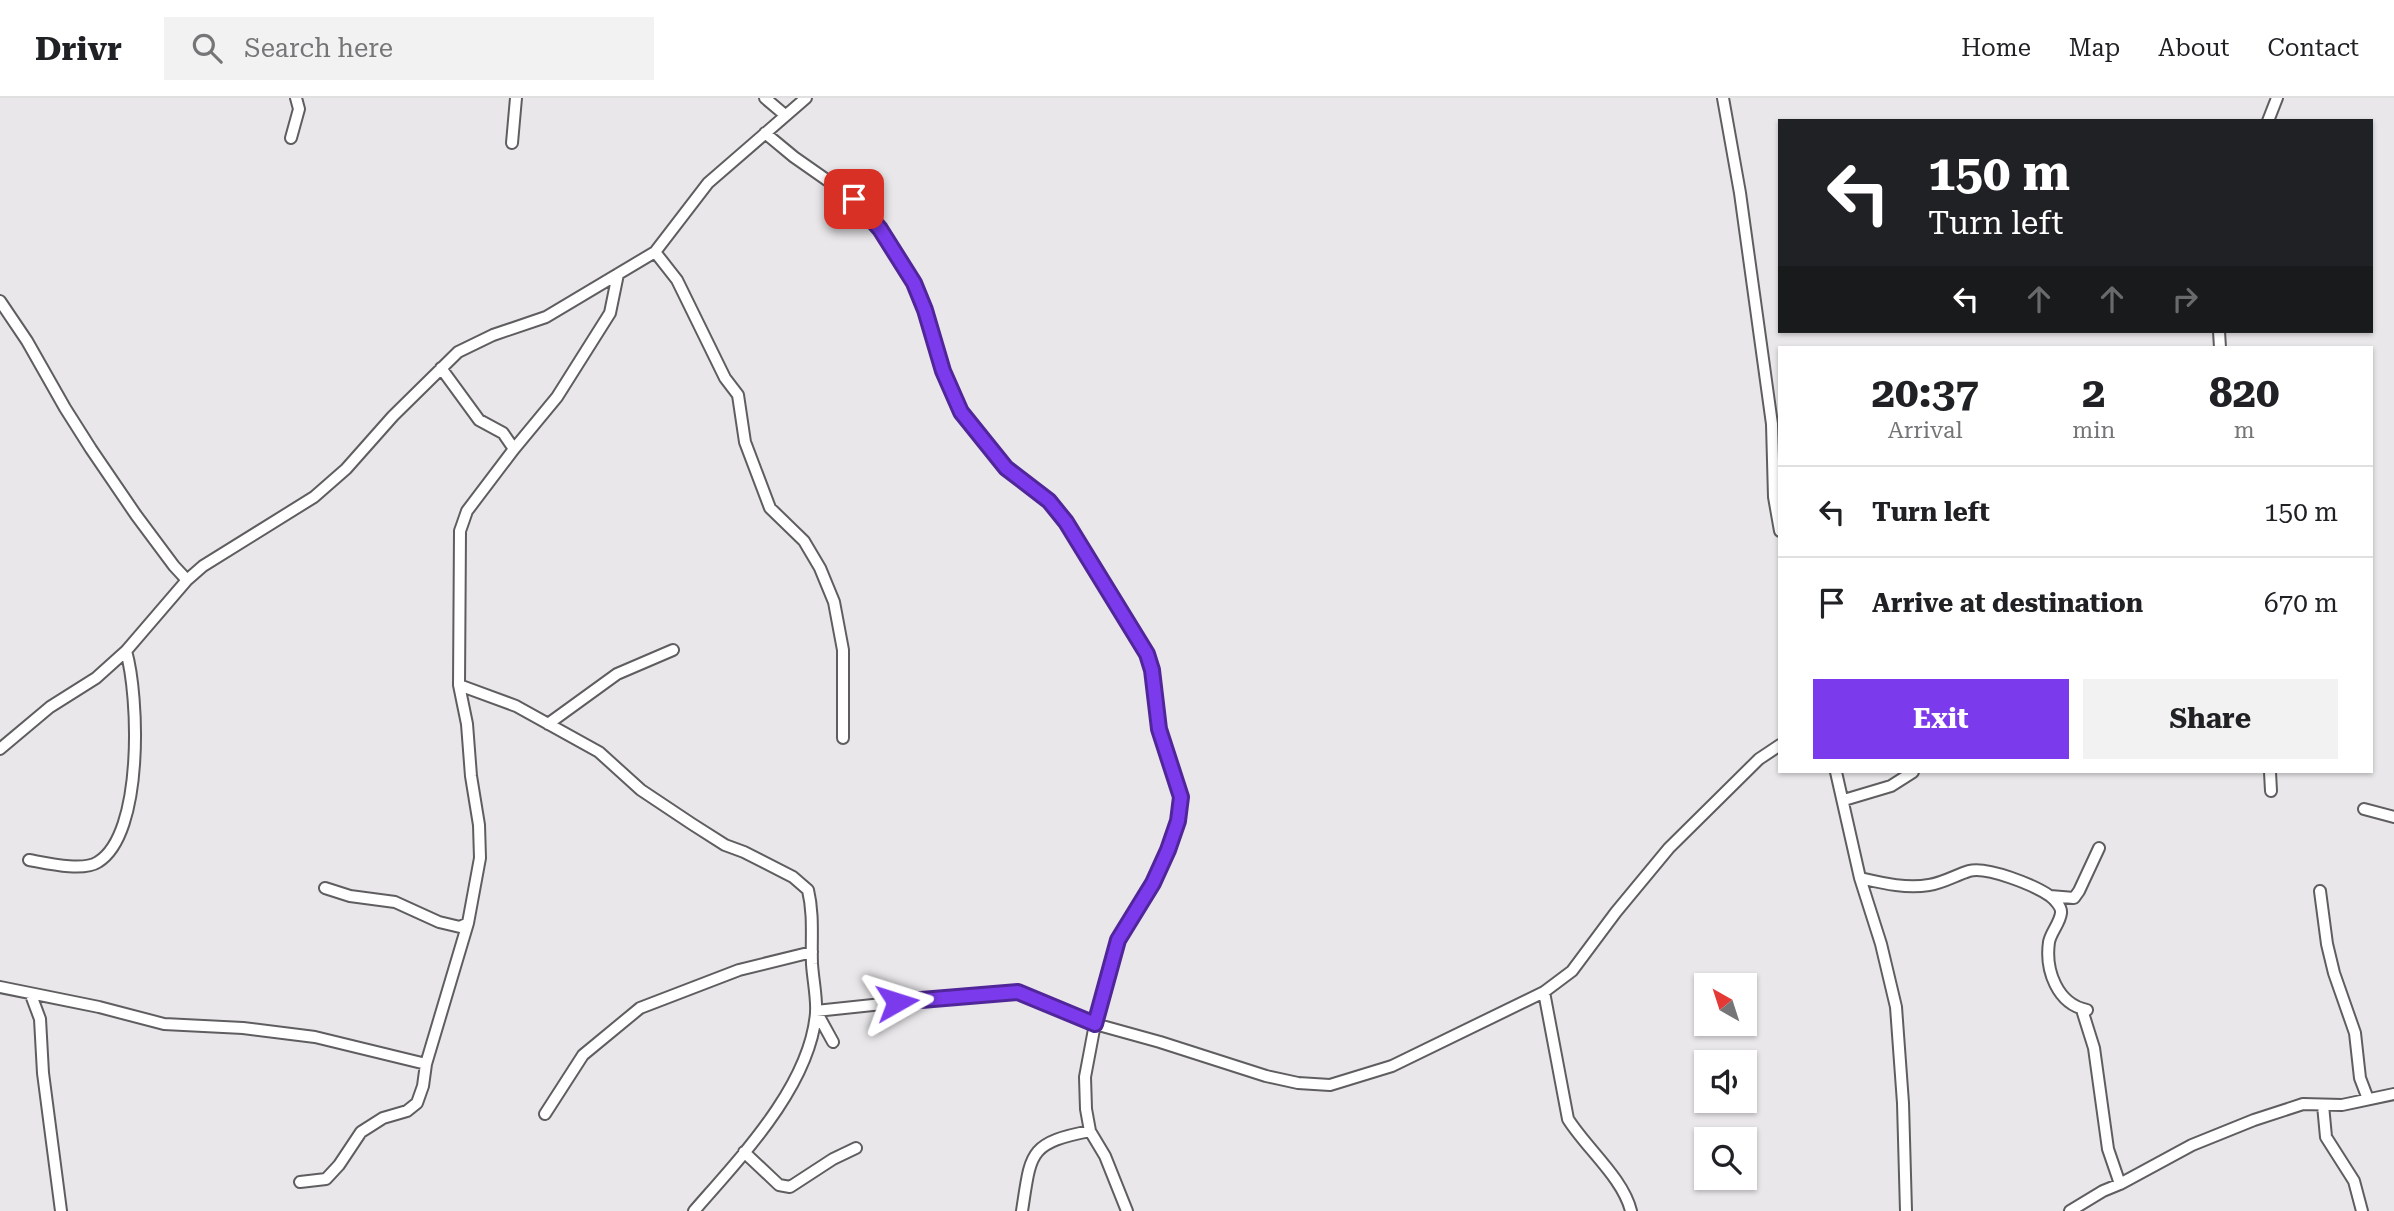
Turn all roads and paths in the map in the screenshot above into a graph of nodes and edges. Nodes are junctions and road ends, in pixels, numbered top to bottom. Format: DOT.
graph roads {
  1 [pos="296,98"];
  2 [pos="516,98"];
  3 [pos="765,98"];
  4 [pos="806,98"];
  5 [pos="1723,98"];
  6 [pos="2277,98"];
  7 [pos="785,115"];
  8 [pos="2269,119"];
  9 [pos="765,133"];
  10 [pos="290,138"];
  11 [pos="512,143"];
  12 [pos="655,252"];
  13 [pos="618,274"];
  14 [pos="0,301"];
  15 [pos="441,368"];
  16 [pos="514,449"];
  17 [pos="1778,520"];
  18 [pos="187,580"];
  19 [pos="673,650"];
  20 [pos="126,651"];
  21 [pos="459,685"];
  22 [pos="548,724"];
  23 [pos="843,738"];
  24 [pos="1778,746"];
  25 [pos="0,749"];
  26 [pos="1836,773"];
  27 [pos="1911,773"];
  28 [pos="2270,773"];
  29 [pos="2271,791"];
  30 [pos="1844,800"];
  31 [pos="2364,809"];
  32 [pos="2394,817"];
  33 [pos="2099,848"];
  34 [pos="29,860"];
  35 [pos="1860,878"];
  36 [pos="325,888"];
  37 [pos="2320,891"];
  38 [pos="2050,896"];
  39 [pos="468,923"];
  40 [pos="813,952"];
  41 [pos="0,987"];
  42 [pos="1544,992"];
  43 [pos="31,995"];
  44 [pos="816,1011"];
  45 [pos="1095,1024"];
  46 [pos="833,1042"];
  47 [pos="426,1064"];
  48 [pos="2394,1094"];
  49 [pos="2368,1099"];
  50 [pos="2323,1105"];
  51 [pos="545,1114"];
  52 [pos="1090,1131"];
  53 [pos="856,1148"];
  54 [pos="744,1152"];
  55 [pos="300,1182"];
  56 [pos="2120,1184"];
  57 [pos="61,1211"];
  58 [pos="694,1211"];
  59 [pos="1022,1211"];
  60 [pos="1127,1211"];
  61 [pos="1631,1211"];
  62 [pos="1906,1211"];
  63 [pos="2070,1211"];
  64 [pos="2361,1211"];
  1 -- 10 [label="street"];
  2 -- 11 [label="street"];
  3 -- 7 [label="street"];
  4 -- 7 [label="street"];
  5 -- 17 [label="street"];
  6 -- 8 [label="street"];
  7 -- 9 [label="street"];
  9 -- 12 [label="street"];
  9 -- 45 [label="street"];
  12 -- 13 [label="street"];
  12 -- 23 [label="street"];
  13 -- 15 [label="street"];
  13 -- 16 [label="street"];
  14 -- 18 [label="street"];
  15 -- 16 [label="street"];
  15 -- 18 [label="street"];
  16 -- 21 [label="street"];
  18 -- 20 [label="street"];
  19 -- 22 [label="street"];
  20 -- 25 [label="street"];
  20 -- 34 [label="street"];
  21 -- 22 [label="street"];
  21 -- 39 [label="street"];
  22 -- 40 [label="street"];
  24 -- 42 [label="street"];
  26 -- 30 [label="street"];
  27 -- 30 [label="street"];
  28 -- 29 [label="street"];
  30 -- 35 [label="street"];
  31 -- 32 [label="street"];
  33 -- 38 [label="street"];
  35 -- 38 [label="street"];
  35 -- 62 [label="street"];
  36 -- 39 [label="street"];
  37 -- 49 [label="street"];
  38 -- 56 [label="street"];
  39 -- 47 [label="street"];
  40 -- 44 [label="street"];
  40 -- 51 [label="street"];
  41 -- 43 [label="street"];
  42 -- 45 [label="street"];
  42 -- 61 [label="street"];
  43 -- 47 [label="street"];
  43 -- 57 [label="street"];
  44 -- 45 [label="street"];
  44 -- 46 [label="street"];
  44 -- 54 [label="street"];
  45 -- 52 [label="street"];
  47 -- 55 [label="street"];
  48 -- 49 [label="street"];
  49 -- 50 [label="street"];
  50 -- 56 [label="street"];
  50 -- 64 [label="street"];
  52 -- 59 [label="street"];
  52 -- 60 [label="street"];
  53 -- 54 [label="street"];
  54 -- 58 [label="street"];
  56 -- 63 [label="street"];
}
